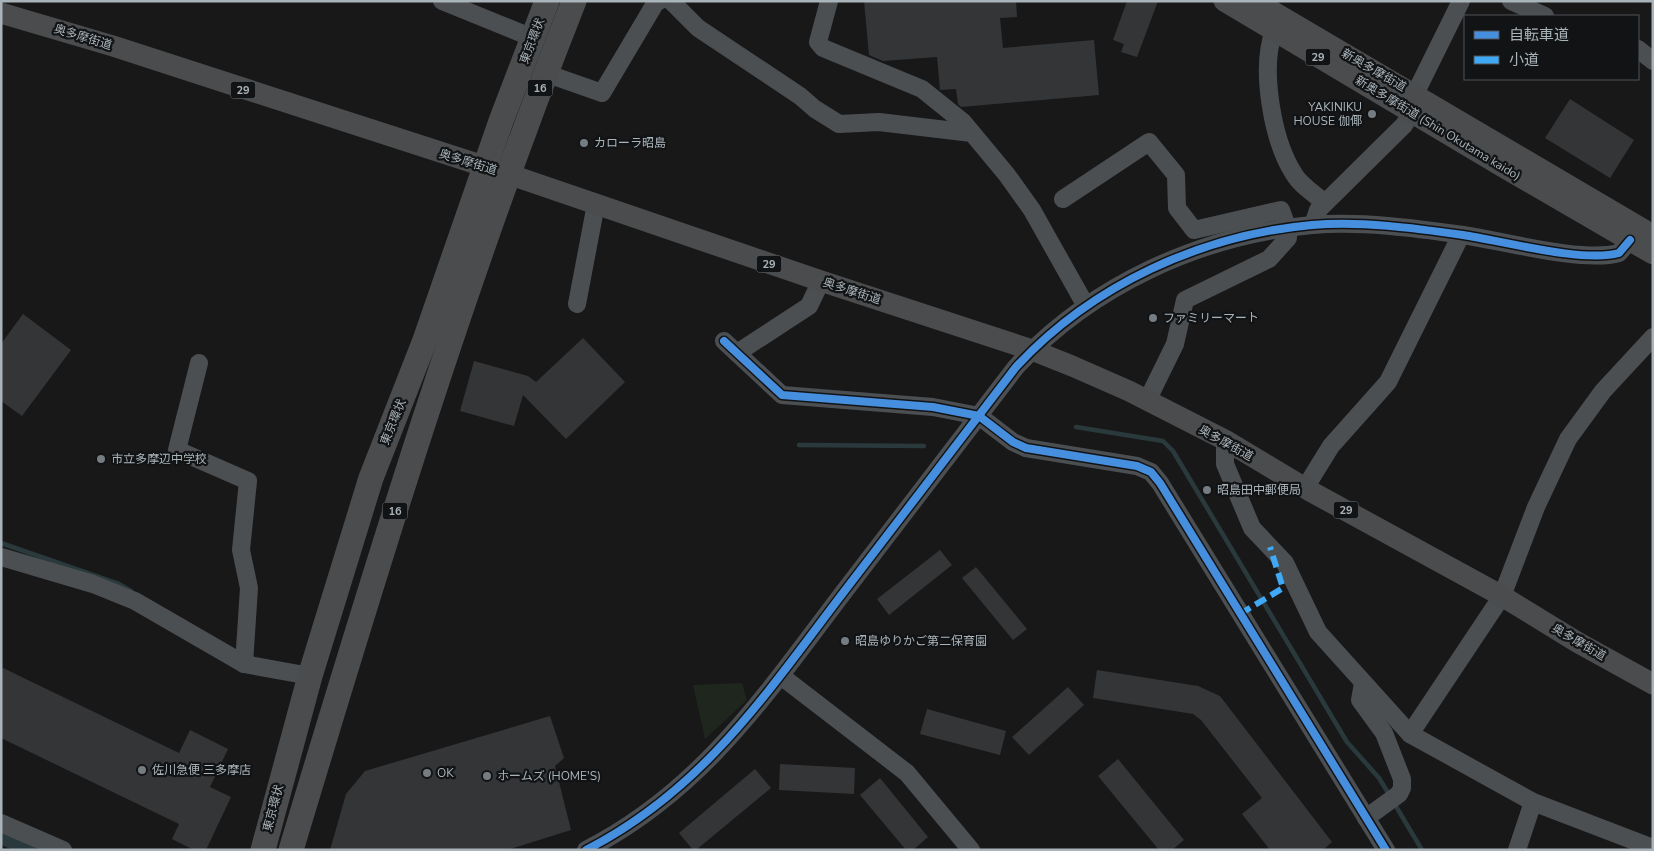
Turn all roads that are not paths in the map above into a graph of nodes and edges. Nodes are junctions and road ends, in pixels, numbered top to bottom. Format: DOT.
graph roads {
  1 [pos="442,1"];
  2 [pos="547,1"];
  3 [pos="574,1"];
  4 [pos="659,1"];
  5 [pos="671,1"];
  6 [pos="829,1"];
  7 [pos="1224,1"];
  8 [pos="1255,1"];
  9 [pos="1461,1"];
  10 [pos="1511,1"];
  11 [pos="1,13"];
  12 [pos="1543,15"];
  13 [pos="1274,31"];
  14 [pos="533,38"];
  15 [pos="1639,50"];
  16 [pos="1653,61"];
  17 [pos="546,73"];
  18 [pos="1414,103"];
  19 [pos="972,133"];
  20 [pos="496,171"];
  21 [pos="1063,199"];
  22 [pos="1325,202"];
  23 [pos="596,204"];
  24 [pos="1313,225"];
  25 [pos="1288,229"];
  26 [pos="1461,235"];
  27 [pos="1653,235"];
  28 [pos="1630,240"];
  29 [pos="1653,254"];
  30 [pos="821,281"];
  31 [pos="577,304"];
  32 [pos="1086,306"];
  33 [pos="1653,337"];
  34 [pos="724,341"];
  35 [pos="1032,350"];
  36 [pos="737,353"];
  37 [pos="199,363"];
  38 [pos="1147,401"];
  39 [pos="979,416"];
  40 [pos="1225,440"];
  41 [pos="1305,488"];
  42 [pos="1,557"];
  43 [pos="1502,596"];
  44 [pos="244,664"];
  45 [pos="310,676"];
  46 [pos="781,676"];
  47 [pos="1363,683"];
  48 [pos="1653,684"];
  49 [pos="1410,734"];
  50 [pos="1533,802"];
  51 [pos="1366,818"];
  52 [pos="1,823"];
  53 [pos="1653,848"];
  54 [pos="63,850"];
  55 [pos="262,850"];
  56 [pos="292,850"];
  57 [pos="586,850"];
  58 [pos="971,850"];
  59 [pos="1386,850"];
  60 [pos="1517,850"];
  1 -- 14 [label="street"];
  2 -- 14 [label="highway, 東京環状 / 16"];
  3 -- 17 [label="highway, 東京環状 / 16"];
  4 -- 17 [label="street"];
  5 -- 19 [label="street"];
  6 -- 19 [label="street"];
  7 -- 13 [label="main road, 新奥多摩街道 (Shin Okutama kaido) / 29"];
  8 -- 18 [label="main road, 新奥多摩街道 / 29"];
  9 -- 18 [label="street"];
  10 -- 12 [label="street"];
  11 -- 20 [label="main road, 奥多摩街道 / 29"];
  13 -- 18 [label="main road, 新奥多摩街道 (Shin Okutama kaido) / 29"];
  13 -- 22 [label="street"];
  14 -- 20 [label="highway, 東京環状 / 16"];
  15 -- 16 [label="street"];
  17 -- 20 [label="highway, 東京環状 / 16"];
  18 -- 22 [label="street"];
  18 -- 27 [label="main road, 新奥多摩街道 (Shin Okutama kaido) / 29"];
  18 -- 28 [label="main road, 新奥多摩街道 (Shin Okutama kaido) / 29"];
  19 -- 32 [label="street"];
  20 -- 23 [label="main road, 奥多摩街道 / 29"];
  20 -- 45 [label="highway, 東京環状 / 16"];
  20 -- 56 [label="highway, 東京環状 / 16"];
  21 -- 25 [label="street"];
  22 -- 24 [label="street"];
  23 -- 30 [label="main road, 奥多摩街道 / 29"];
  23 -- 31 [label="street"];
  24 -- 25 [label="street"];
  24 -- 26 [label="street"];
  25 -- 32 [label="street"];
  25 -- 38 [label="street"];
  26 -- 28 [label="street"];
  26 -- 41 [label="street"];
  28 -- 29 [label="main road, 新奥多摩街道 (Shin Okutama kaido) / 29"];
  30 -- 35 [label="main road, 奥多摩街道 / 29"];
  30 -- 36 [label="street"];
  32 -- 35 [label="street"];
  33 -- 43 [label="street"];
  34 -- 36 [label="street"];
  35 -- 38 [label="main road, 奥多摩街道 / 29"];
  35 -- 39 [label="street"];
  36 -- 39 [label="street"];
  37 -- 44 [label="street"];
  38 -- 40 [label="main road, 奥多摩街道 / 29"];
  39 -- 46 [label="street"];
  39 -- 51 [label="street"];
  40 -- 41 [label="main road, 奥多摩街道 / 29"];
  40 -- 47 [label="street"];
  41 -- 43 [label="main road, 奥多摩街道 / 29"];
  42 -- 44 [label="street"];
  43 -- 48 [label="main road, 奥多摩街道 / 29"];
  43 -- 49 [label="street"];
  44 -- 45 [label="street"];
  45 -- 55 [label="highway, 東京環状 / 16"];
  46 -- 57 [label="street"];
  46 -- 58 [label="street"];
  47 -- 49 [label="street"];
  47 -- 51 [label="street"];
  49 -- 50 [label="street"];
  50 -- 53 [label="street"];
  50 -- 60 [label="street"];
  51 -- 59 [label="street"];
  52 -- 54 [label="street"];
}
